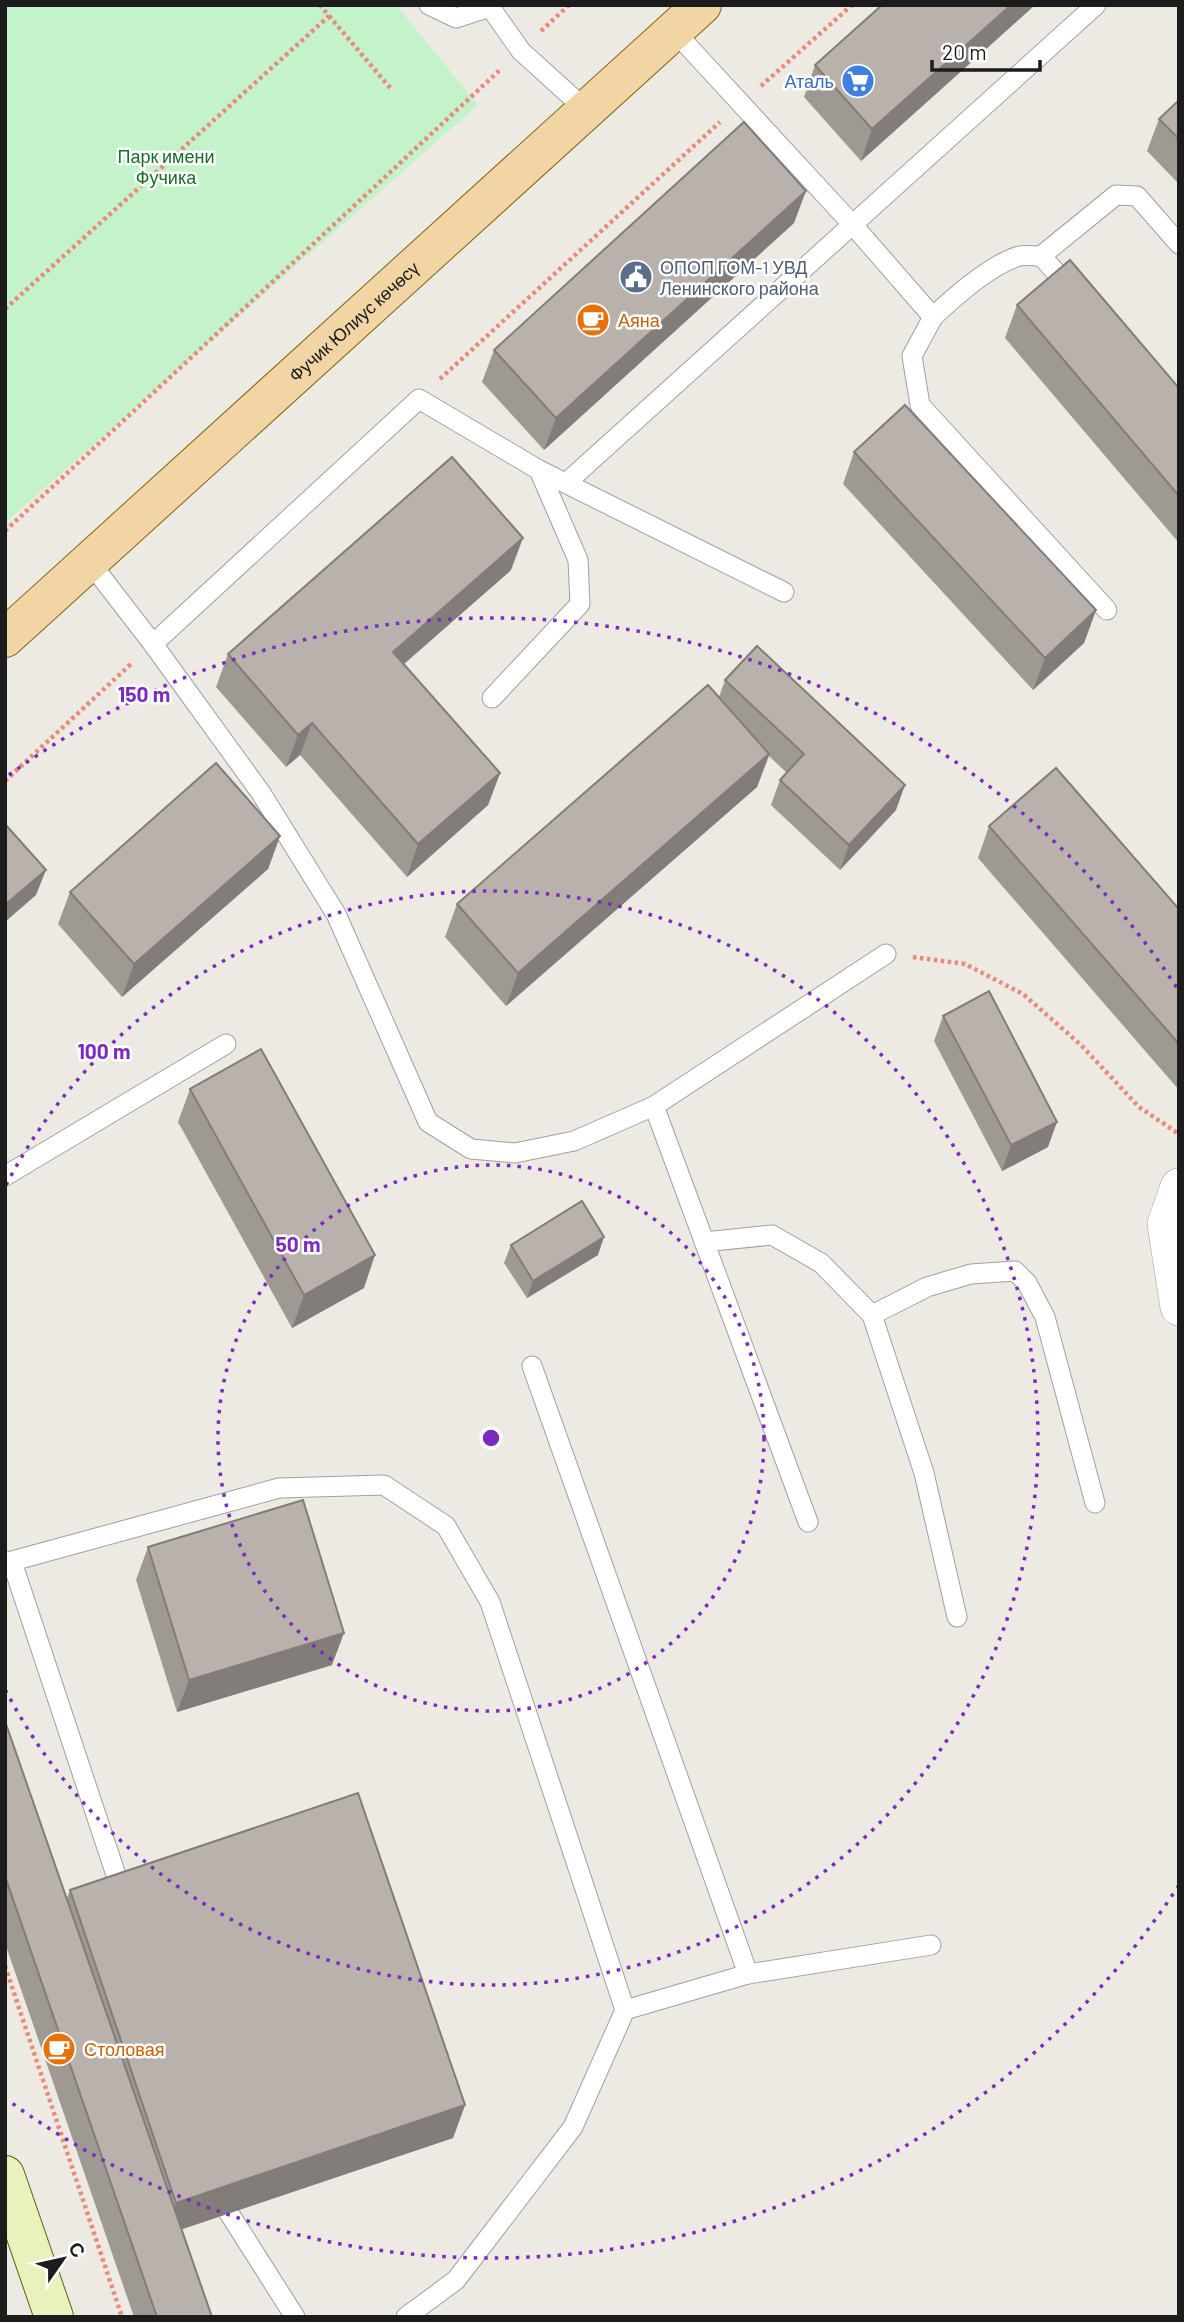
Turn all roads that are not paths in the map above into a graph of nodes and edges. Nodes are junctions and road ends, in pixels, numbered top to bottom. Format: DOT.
graph roads {
  1 [pos="429,5"];
  2 [pos="702,5"];
  3 [pos="1096,5"];
  4 [pos="491,6"];
  5 [pos="674,30"];
  6 [pos="585,109"];
  7 [pos="852,223"];
  8 [pos="1179,244"];
  9 [pos="1041,256"];
  10 [pos="1084,303"];
  11 [pos="933,317"];
  12 [pos="539,470"];
  13 [pos="566,483"];
  14 [pos="89,561"];
  15 [pos="784,592"];
  16 [pos="1107,610"];
  17 [pos="5,638"];
  18 [pos="153,644"];
  19 [pos="492,698"];
  20 [pos="886,954"];
  21 [pos="226,1044"];
  22 [pos="654,1106"];
  23 [pos="5,1176"];
  24 [pos="1179,1187"];
  25 [pos="704,1242"];
  26 [pos="1179,1307"];
  27 [pos="872,1315"];
  28 [pos="532,1366"];
  29 [pos="1095,1503"];
  30 [pos="808,1522"];
  31 [pos="9,1562"];
  32 [pos="957,1617"];
  33 [pos="125,1900"];
  34 [pos="931,1945"];
  35 [pos="748,1974"];
  36 [pos="625,2010"];
  37 [pos="5,2175"];
  38 [pos="229,2213"];
  39 [pos="54,2317"];
  40 [pos="295,2317"];
  41 [pos="406,2317"];
  1 -- 4 [label="lane"];
  2 -- 5 [label="main road, Фучик Юлиус көчөсү"];
  3 -- 7 [label="lane"];
  4 -- 6 [label="lane"];
  5 -- 6 [label="main road, Фучик Юлиус көчөсү"];
  5 -- 7 [label="lane"];
  6 -- 14 [label="main road, Фучик Юлиус көчөсү"];
  7 -- 11 [label="lane"];
  7 -- 13 [label="lane"];
  8 -- 9 [label="lane"];
  9 -- 10 [label="lane"];
  9 -- 11 [label="lane"];
  11 -- 16 [label="lane"];
  12 -- 13 [label="lane"];
  12 -- 18 [label="lane"];
  12 -- 19 [label="lane"];
  13 -- 15 [label="lane"];
  14 -- 17 [label="main road, Фучик Юлиус көчөсү"];
  14 -- 18 [label="lane"];
  18 -- 22 [label="lane"];
  20 -- 22 [label="lane"];
  21 -- 23 [label="lane"];
  22 -- 25 [label="lane"];
  24 -- 26 [label="street"];
  25 -- 27 [label="lane"];
  25 -- 30 [label="lane"];
  27 -- 29 [label="lane"];
  27 -- 32 [label="lane"];
  28 -- 35 [label="lane"];
  31 -- 33 [label="lane"];
  31 -- 36 [label="lane"];
  34 -- 35 [label="lane"];
  35 -- 36 [label="lane"];
  36 -- 41 [label="lane"];
  37 -- 39 [label="main road"];
  38 -- 40 [label="lane"];
}
